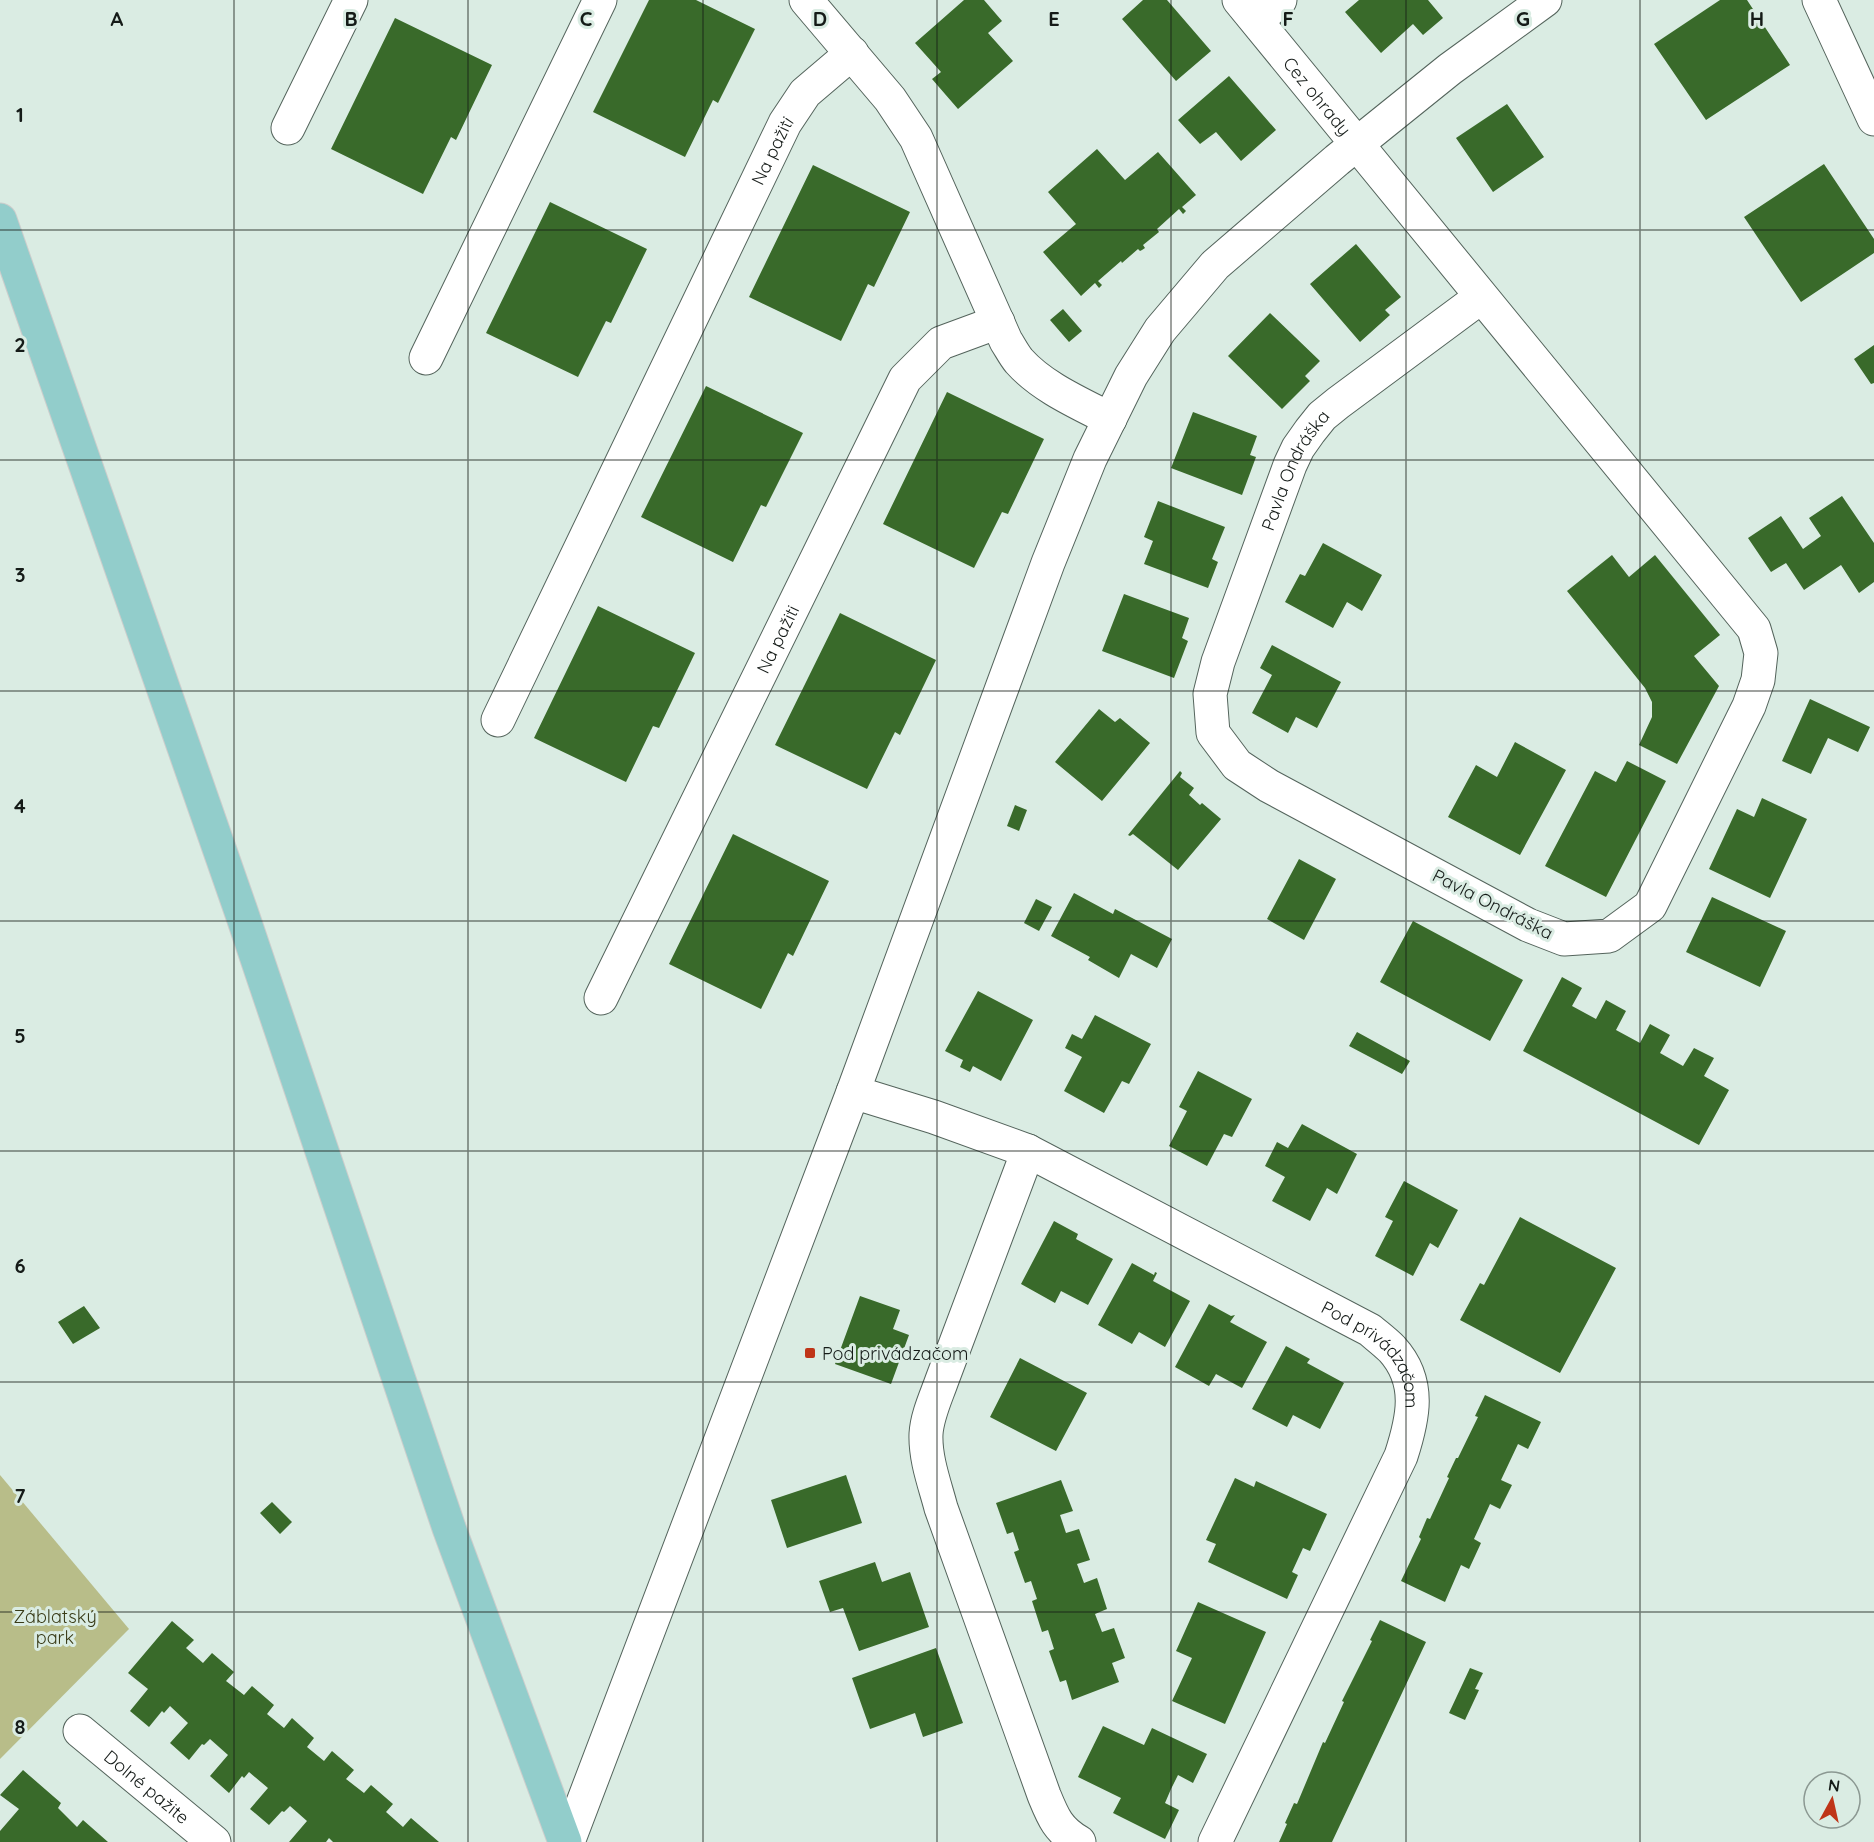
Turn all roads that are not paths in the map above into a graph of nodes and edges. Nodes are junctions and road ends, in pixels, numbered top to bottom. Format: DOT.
graph roads {
  1 [pos="351,0"];
  2 [pos="600,0"];
  3 [pos="806,0"];
  4 [pos="1545,0"];
  5 [pos="1818,0"];
  6 [pos="1259,7"];
  7 [pos="852,53"];
  8 [pos="1874,119"];
  9 [pos="288,128"];
  10 [pos="1357,144"];
  11 [pos="0,220"];
  12 [pos="1481,297"];
  13 [pos="998,322"];
  14 [pos="426,358"];
  15 [pos="1110,419"];
  16 [pos="498,720"];
  17 [pos="600,998"];
  18 [pos="853,1092"];
  19 [pos="1028,1151"];
  20 [pos="80,1731"];
  21 [pos="214,1842"];
  22 [pos="567,1842"];
  23 [pos="1079,1842"];
  24 [pos="1215,1842"];
  1 -- 9 [label="street"];
  2 -- 14 [label="street"];
  3 -- 7 [label="street"];
  4 -- 10 [label="street"];
  5 -- 8 [label="street"];
  6 -- 10 [label="street, Cez ohrady"];
  7 -- 13 [label="street"];
  7 -- 16 [label="street, Na pažiti"];
  10 -- 12 [label="street, Pavla Ondráška"];
  10 -- 15 [label="street"];
  11 -- 22 [label="main road"];
  12 -- 12 [label="street, Pavla Ondráška"];
  13 -- 15 [label="street"];
  13 -- 17 [label="street, Na pažiti"];
  15 -- 18 [label="street"];
  18 -- 19 [label="street, Pod privádzačom"];
  18 -- 22 [label="street"];
  19 -- 23 [label="street"];
  19 -- 24 [label="street, Pod privádzačom"];
  20 -- 21 [label="street, Dolné pažite"];
}
